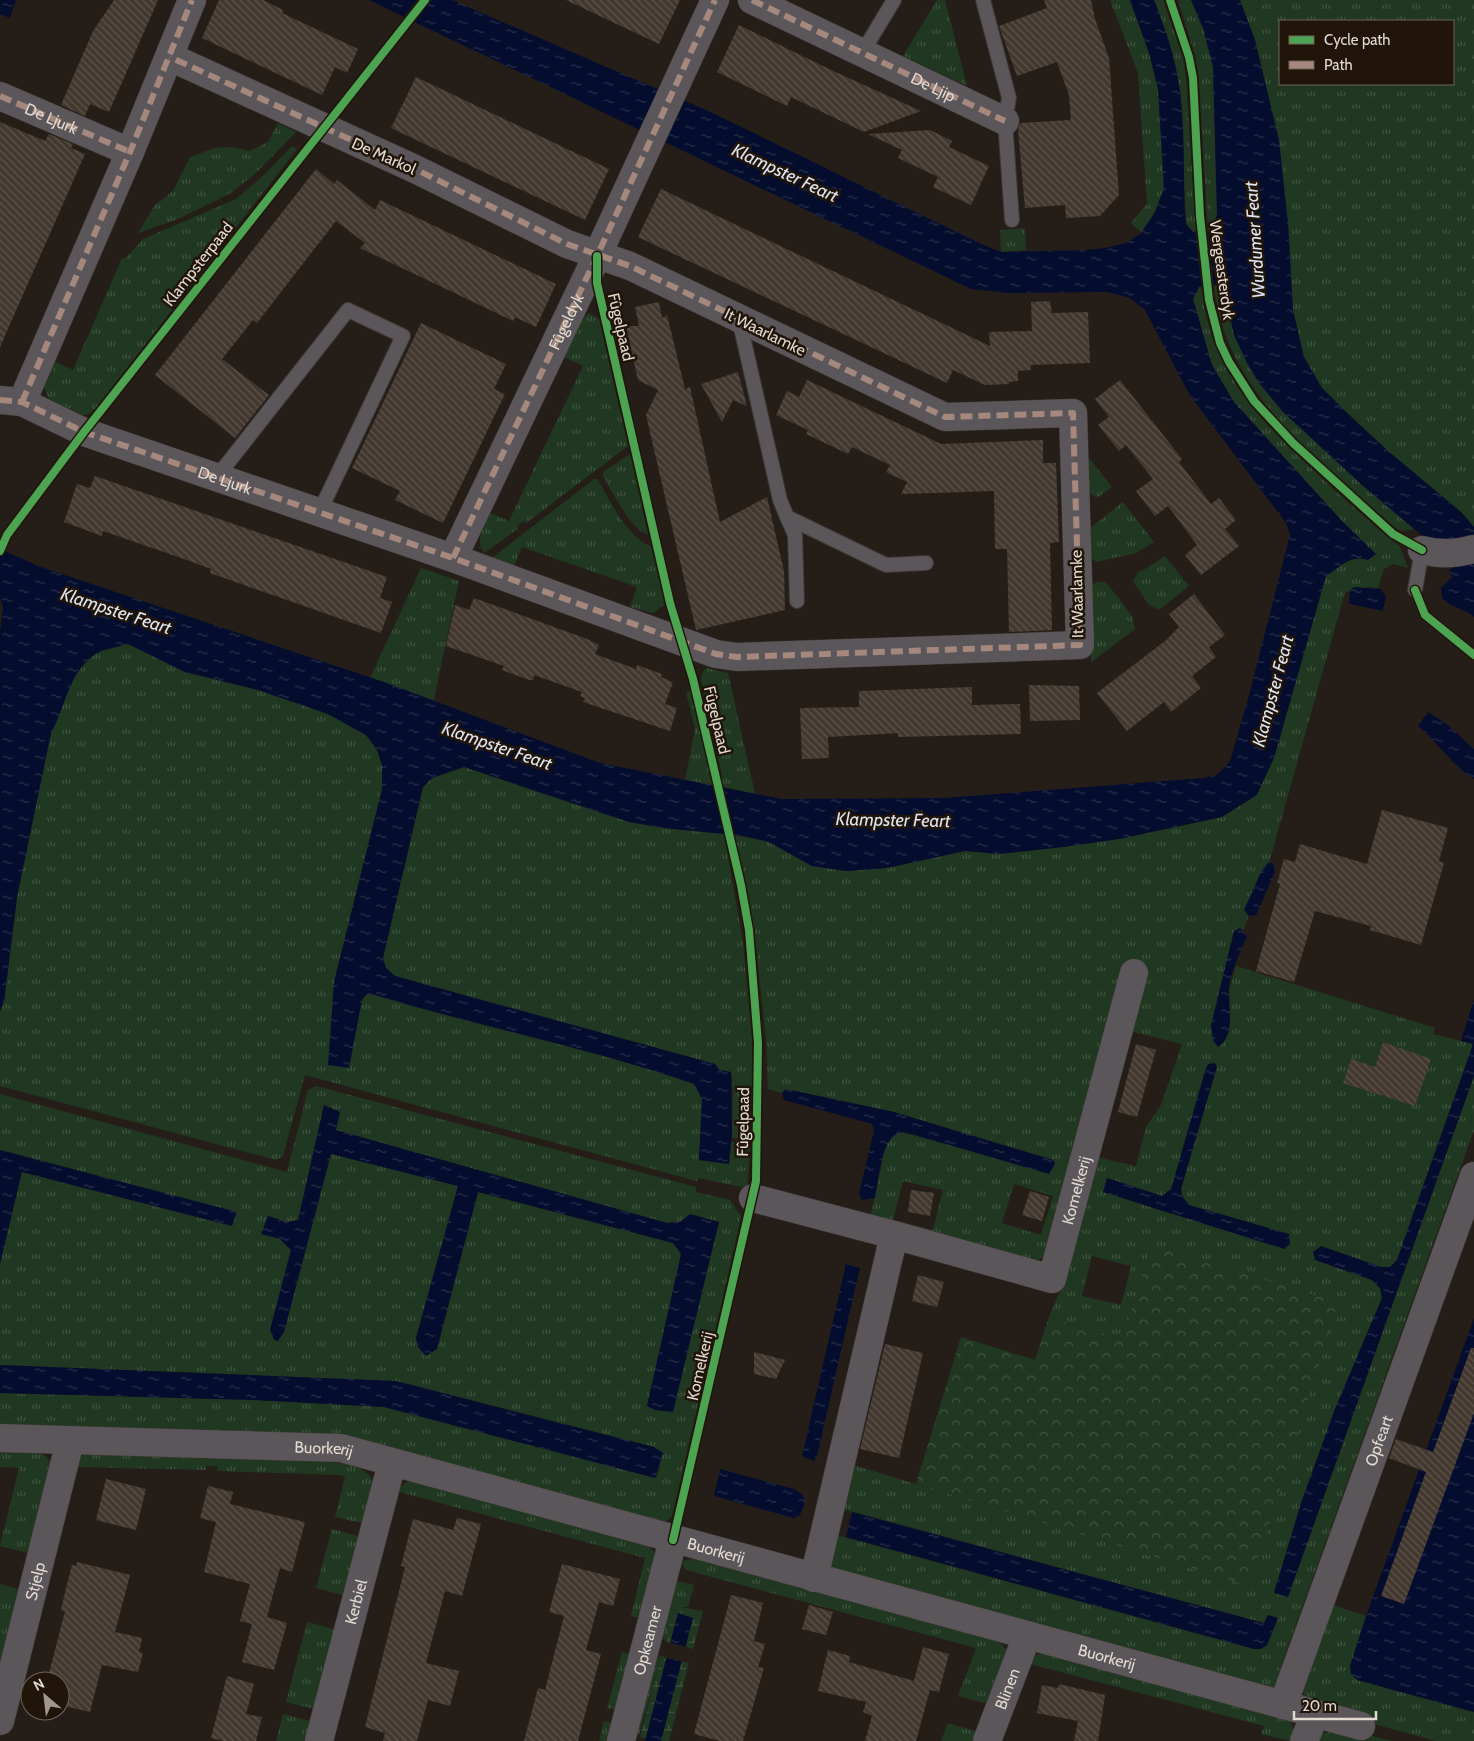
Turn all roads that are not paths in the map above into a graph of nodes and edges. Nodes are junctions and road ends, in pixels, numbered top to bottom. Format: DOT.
graph roads {
  1 [pos="192,0"];
  2 [pos="715,0"];
  3 [pos="752,0"];
  4 [pos="894,0"];
  5 [pos="983,0"];
  6 [pos="862,52"];
  7 [pos="170,57"];
  8 [pos="0,96"];
  9 [pos="1005,121"];
  10 [pos="130,152"];
  11 [pos="1012,220"];
  12 [pos="597,256"];
  13 [pos="739,319"];
  14 [pos="11,401"];
  15 [pos="216,478"];
  16 [pos="319,513"];
  17 [pos="788,517"];
  18 [pos="1422,550"];
  19 [pos="1466,551"];
  20 [pos="452,558"];
  21 [pos="926,563"];
  22 [pos="1415,590"];
  23 [pos="797,601"];
  24 [pos="1134,973"];
  25 [pos="1474,1176"];
  26 [pos="753,1198"];
  27 [pos="894,1235"];
  28 [pos="0,1438"];
  29 [pos="70,1441"];
  30 [pos="392,1463"];
  31 [pos="674,1540"];
  32 [pos="814,1578"];
  33 [pos="1027,1636"];
  34 [pos="1283,1706"];
  35 [pos="1315,1715"];
  36 [pos="0,1721"];
  37 [pos="1361,1726"];
  38 [pos="319,1741"];
  39 [pos="621,1741"];
  40 [pos="987,1741"];
  41 [pos="1304,1741"];
  1 -- 7 [label="street"];
  2 -- 12 [label="street, Fûgeldyk"];
  3 -- 6 [label="street, De Ljip"];
  4 -- 6 [label="lane"];
  5 -- 9 [label="lane"];
  6 -- 9 [label="street, De Ljip"];
  7 -- 10 [label="street"];
  7 -- 12 [label="street, De Markol"];
  8 -- 10 [label="street, De Ljurk"];
  9 -- 11 [label="lane"];
  10 -- 14 [label="street"];
  12 -- 13 [label="street, It Waarlamke"];
  12 -- 20 [label="street, Fûgeldyk"];
  13 -- 17 [label="lane"];
  13 -- 20 [label="street, It Waarlamke"];
  14 -- 15 [label="street, De Ljurk"];
  15 -- 16 [label="street, De Ljurk"];
  15 -- 16 [label="lane"];
  16 -- 20 [label="street, De Ljurk"];
  17 -- 21 [label="lane"];
  17 -- 23 [label="lane"];
  18 -- 19 [label="street"];
  18 -- 22 [label="lane"];
  24 -- 27 [label="street, Komelkerij"];
  25 -- 34 [label="street, Opfeart"];
  26 -- 27 [label="street, Komelkerij"];
  27 -- 32 [label="street"];
  28 -- 29 [label="street, Buorkerij"];
  29 -- 30 [label="street, Buorkerij"];
  29 -- 36 [label="street, Stjelp"];
  30 -- 31 [label="street, Buorkerij"];
  30 -- 38 [label="street, Kerbiel"];
  31 -- 32 [label="street, Buorkerij"];
  31 -- 39 [label="street, Opkeamer"];
  32 -- 33 [label="street, Buorkerij"];
  33 -- 34 [label="street, Buorkerij"];
  33 -- 40 [label="street, Blinen"];
  34 -- 35 [label="street, Buorkerij"];
  35 -- 37 [label="street, Buorkerij"];
  35 -- 41 [label="street"];
}
